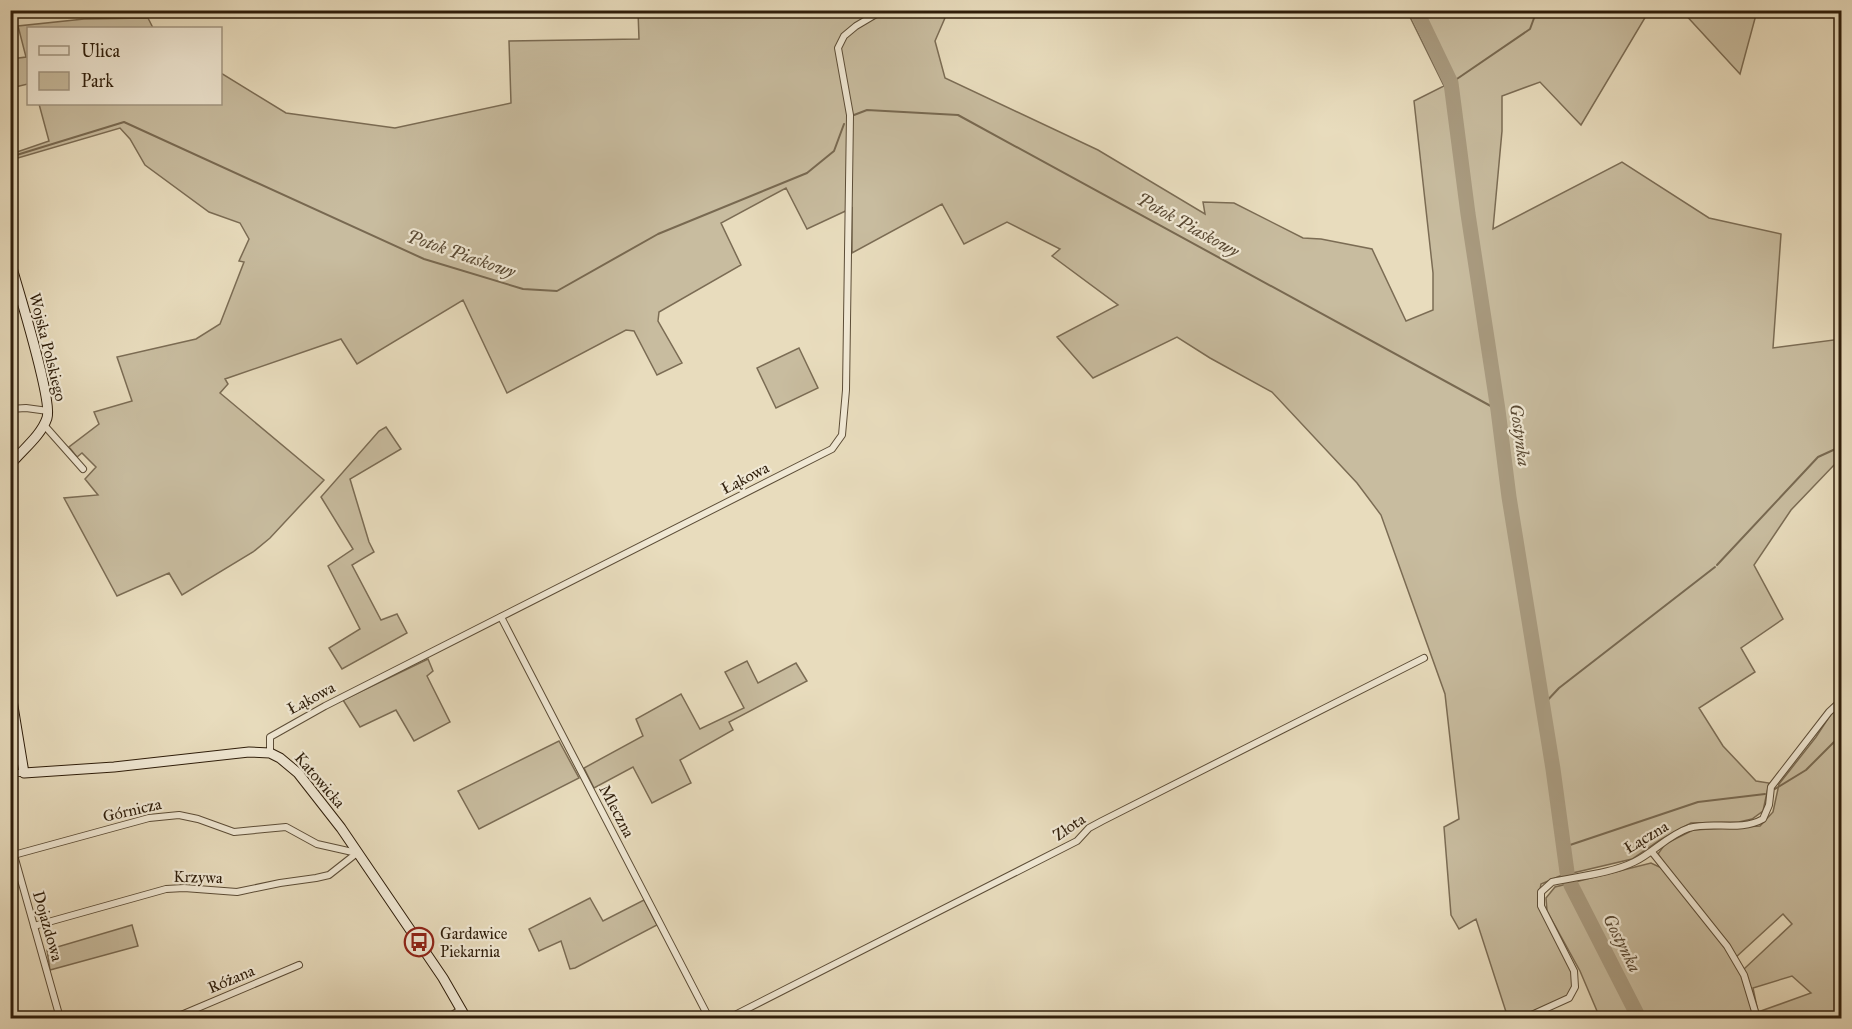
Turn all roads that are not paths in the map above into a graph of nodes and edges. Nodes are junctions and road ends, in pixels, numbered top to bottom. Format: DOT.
graph roads {
  1 [pos="883,10"];
  2 [pos="10,261"];
  3 [pos="10,409"];
  4 [pos="49,411"];
  5 [pos="44,424"];
  6 [pos="10,465"];
  7 [pos="83,469"];
  8 [pos="501,617"];
  9 [pos="1424,658"];
  10 [pos="10,688"];
  11 [pos="1842,700"];
  12 [pos="270,753"];
  13 [pos="10,773"];
  14 [pos="24,773"];
  15 [pos="10,842"];
  16 [pos="1652,852"];
  17 [pos="357,853"];
  18 [pos="12,855"];
  19 [pos="34,927"];
  20 [pos="299,965"];
  21 [pos="462,1009"];
  22 [pos="1537,1016"];
  23 [pos="60,1018"];
  24 [pos="174,1018"];
  25 [pos="447,1018"];
  26 [pos="466,1018"];
  27 [pos="709,1018"];
  28 [pos="729,1018"];
  29 [pos="1525,1018"];
  30 [pos="1757,1018"];
  1 -- 8 [label="street, Łąkowa"];
  2 -- 4 [label="street, Wojska Polskiego"];
  3 -- 4 [label="street"];
  4 -- 5 [label="street, Wojska Polskiego"];
  5 -- 6 [label="street, Wojska Polskiego"];
  5 -- 7 [label="street"];
  8 -- 12 [label="street, Łąkowa"];
  8 -- 27 [label="street, Mleczna"];
  9 -- 28 [label="street, Złota"];
  10 -- 14 [label="street"];
  11 -- 16 [label="street, Łączna"];
  12 -- 14 [label="street, Katowicka"];
  12 -- 17 [label="street, Katowicka"];
  13 -- 14 [label="street, Katowicka"];
  15 -- 18 [label="street, Dojazdowa"];
  16 -- 22 [label="street, Łączna"];
  16 -- 30 [label="street"];
  17 -- 18 [label="street, Górnicza"];
  17 -- 19 [label="street, Krzywa"];
  17 -- 21 [label="street, Katowicka"];
  18 -- 19 [label="street, Dojazdowa"];
  19 -- 23 [label="street, Dojazdowa"];
  20 -- 24 [label="street, Różana"];
  21 -- 25 [label="street"];
  21 -- 26 [label="street, Katowicka"];
  22 -- 29 [label="street"];
}
